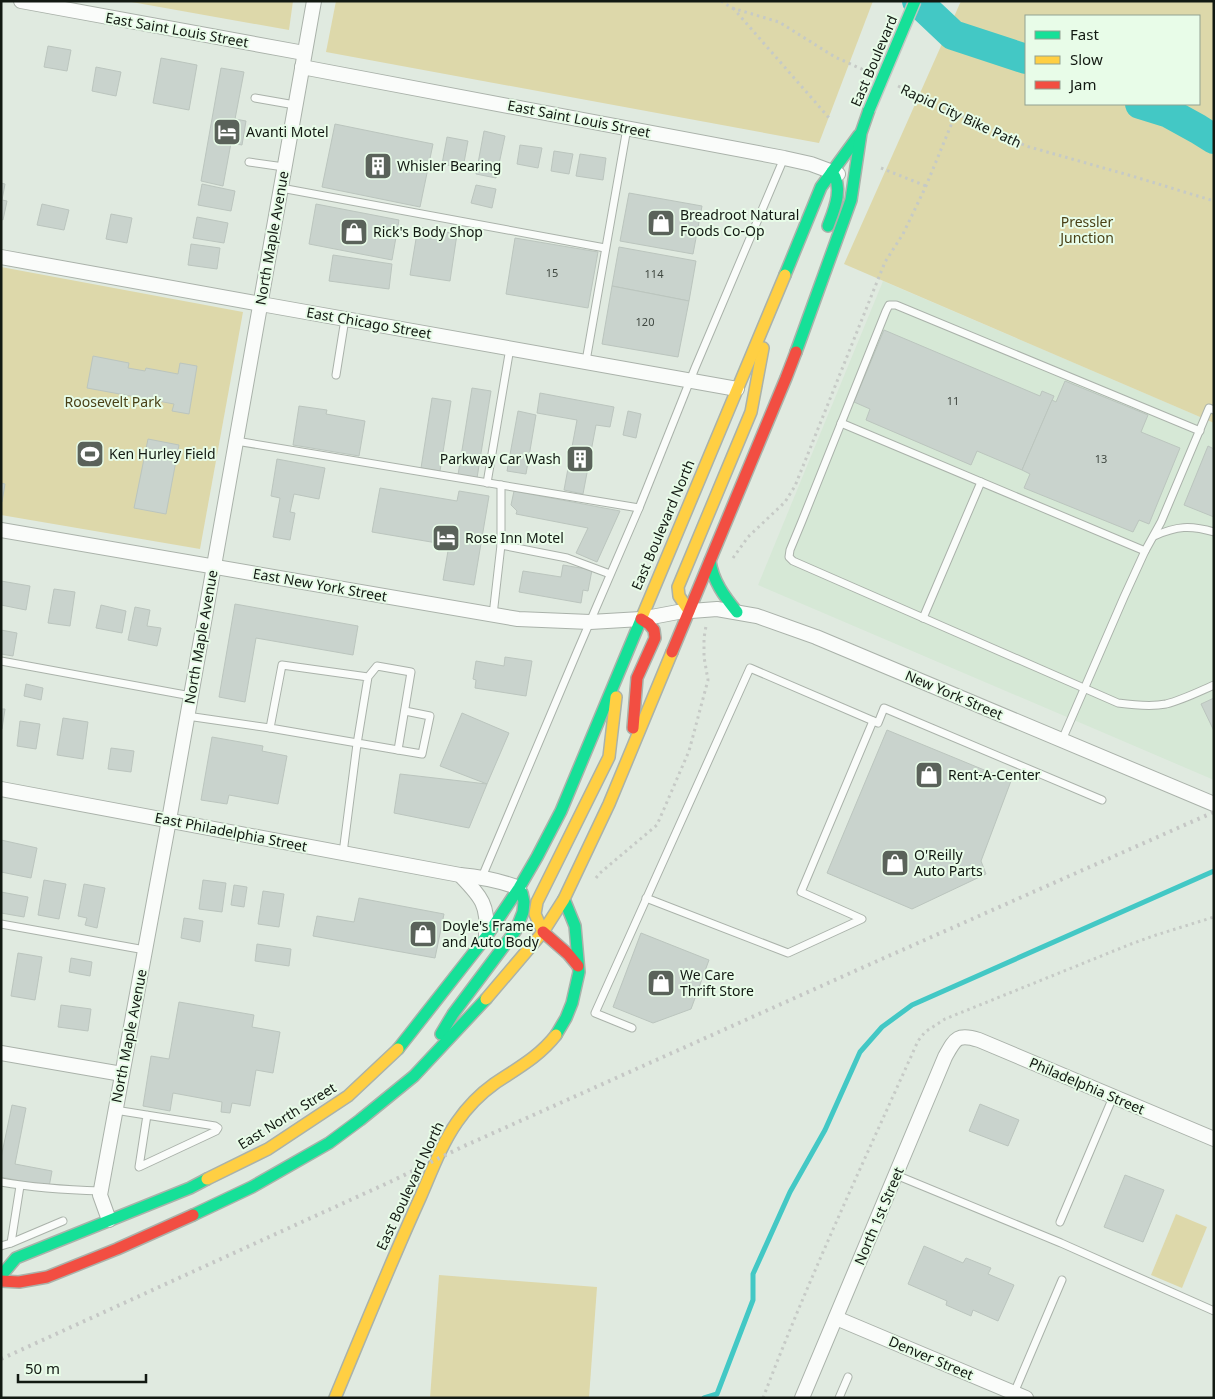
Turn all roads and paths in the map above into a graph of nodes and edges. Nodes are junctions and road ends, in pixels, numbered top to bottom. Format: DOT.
graph roads {
  1 [pos="21,1"];
  2 [pos="314,1"];
  3 [pos="721,1"];
  4 [pos="915,1"];
  5 [pos="732,8"];
  6 [pos="304,52"];
  7 [pos="302,67"];
  8 [pos="870,73"];
  9 [pos="896,85"];
  10 [pos="255,98"];
  11 [pos="295,105"];
  12 [pos="956,114"];
  13 [pos="830,118"];
  14 [pos="627,128"];
  15 [pos="861,133"];
  16 [pos="784,158"];
  17 [pos="249,162"];
  18 [pos="284,168"];
  19 [pos="881,168"];
  20 [pos="832,172"];
  21 [pos="854,179"];
  22 [pos="926,186"];
  23 [pos="281,188"];
  24 [pos="1214,201"];
  25 [pos="824,236"];
  26 [pos="605,248"];
  27 [pos="1,256"];
  28 [pos="810,281"];
  29 [pos="260,304"];
  30 [pos="772,304"];
  31 [pos="345,319"];
  32 [pos="802,335"];
  33 [pos="510,348"];
  34 [pos="586,361"];
  35 [pos="336,375"];
  36 [pos="690,380"];
  37 [pos="737,389"];
  38 [pos="1214,410"];
  39 [pos="841,423"];
  40 [pos="1200,431"];
  41 [pos="236,441"];
  42 [pos="981,482"];
  43 [pos="487,483"];
  44 [pos="501,485"];
  45 [pos="639,508"];
  46 [pos="1,530"];
  47 [pos="1214,532"];
  48 [pos="1154,536"];
  49 [pos="501,545"];
  50 [pos="1145,551"];
  51 [pos="710,561"];
  52 [pos="730,563"];
  53 [pos="213,567"];
  54 [pos="610,574"];
  55 [pos="689,611"];
  56 [pos="737,612"];
  57 [pos="493,615"];
  58 [pos="922,618"];
  59 [pos="641,619"];
  60 [pos="590,622"];
  61 [pos="706,626"];
  62 [pos="1,661"];
  63 [pos="619,672"];
  64 [pos="368,677"];
  65 [pos="1214,685"];
  66 [pos="1084,689"];
  67 [pos="191,696"];
  68 [pos="405,711"];
  69 [pos="187,716"];
  70 [pos="873,721"];
  71 [pos="270,728"];
  72 [pos="1062,740"];
  73 [pos="357,744"];
  74 [pos="632,749"];
  75 [pos="398,750"];
  76 [pos="1,789"];
  77 [pos="1102,800"];
  78 [pos="1214,804"];
  79 [pos="169,820"];
  80 [pos="343,853"];
  81 [pos="460,875"];
  82 [pos="482,877"];
  83 [pos="591,884"];
  84 [pos="519,888"];
  85 [pos="646,898"];
  86 [pos="564,899"];
  87 [pos="1,924"];
  88 [pos="543,932"];
  89 [pos="486,937"];
  90 [pos="145,950"];
  91 [pos="578,966"];
  92 [pos="632,1028"];
  93 [pos="959,1038"];
  94 [pos="1,1053"];
  95 [pos="122,1074"];
  96 [pos="414,1076"];
  97 [pos="1113,1097"];
  98 [pos="115,1110"];
  99 [pos="147,1115"];
  100 [pos="1214,1139"];
  101 [pos="896,1175"];
  102 [pos="1,1182"];
  103 [pos="20,1186"];
  104 [pos="101,1191"];
  105 [pos="63,1221"];
  106 [pos="1060,1222"];
  107 [pos="110,1227"];
  108 [pos="11,1243"];
  109 [pos="101,1244"];
  110 [pos="1,1246"];
  111 [pos="1,1276"];
  112 [pos="1062,1280"];
  113 [pos="1,1281"];
  114 [pos="19,1282"];
  115 [pos="1214,1311"];
  116 [pos="836,1318"];
  117 [pos="848,1377"];
  118 [pos="1020,1395"];
  119 [pos="335,1398"];
  120 [pos="802,1398"];
  121 [pos="839,1398"];
  1 -- 6 [label="street, East Saint Louis Street"];
  2 -- 6 [label="street, North Maple Avenue"];
  3 -- 5 [label="path"];
  4 -- 15 [label="main road, East Boulevard, bridge"];
  5 -- 8 [label="path"];
  5 -- 13 [label="path"];
  6 -- 7 [label="street, North Maple Avenue"];
  7 -- 11 [label="street, North Maple Avenue"];
  7 -- 14 [label="street, East Saint Louis Street"];
  9 -- 12 [label="path, Rapid City Bike Path"];
  10 -- 11 [label="lane"];
  11 -- 18 [label="street, North Maple Avenue"];
  12 -- 22 [label="path"];
  12 -- 24 [label="path, Rapid City Bike Path"];
  14 -- 16 [label="street, East Saint Louis Street"];
  14 -- 26 [label="lane"];
  15 -- 20 [label="main road, East Boulevard"];
  15 -- 21 [label="main road, East Boulevard"];
  16 -- 20 [label="street, East Saint Louis Street"];
  16 -- 36 [label="lane"];
  17 -- 18 [label="lane"];
  18 -- 23 [label="street, North Maple Avenue"];
  19 -- 22 [label="path"];
  20 -- 21 [label="street, East Saint Louis Street"];
  20 -- 25 [label="main road"];
  20 -- 30 [label="main road, East Boulevard North"];
  21 -- 32 [label="main road"];
  22 -- 52 [label="path"];
  23 -- 26 [label="lane"];
  23 -- 29 [label="street, North Maple Avenue"];
  26 -- 34 [label="lane"];
  27 -- 29 [label="street, East Chicago Street"];
  28 -- 32 [label="main road"];
  29 -- 31 [label="street, East Chicago Street"];
  29 -- 41 [label="street, North Maple Avenue"];
  30 -- 37 [label="main road, East Boulevard North"];
  30 -- 55 [label="main road"];
  31 -- 33 [label="street, East Chicago Street"];
  31 -- 35 [label="lane"];
  32 -- 51 [label="main road"];
  33 -- 34 [label="street, East Chicago Street"];
  33 -- 43 [label="lane"];
  34 -- 36 [label="street, East Chicago Street"];
  36 -- 37 [label="street, East Chicago Street"];
  36 -- 45 [label="lane"];
  37 -- 59 [label="main road, East Boulevard North"];
  38 -- 40 [label="lane"];
  39 -- 40 [label="lane"];
  39 -- 42 [label="lane"];
  39 -- 58 [label="lane"];
  40 -- 48 [label="lane"];
  41 -- 43 [label="lane"];
  41 -- 53 [label="street, North Maple Avenue"];
  42 -- 50 [label="lane"];
  42 -- 58 [label="lane"];
  43 -- 44 [label="lane"];
  44 -- 45 [label="lane"];
  44 -- 49 [label="lane"];
  45 -- 54 [label="lane"];
  46 -- 53 [label="street, East New York Street"];
  47 -- 48 [label="lane"];
  48 -- 50 [label="lane"];
  49 -- 54 [label="lane"];
  49 -- 57 [label="lane"];
  50 -- 66 [label="lane"];
  51 -- 55 [label="main road"];
  51 -- 56 [label="main road"];
  53 -- 57 [label="street, East New York Street"];
  53 -- 67 [label="street, North Maple Avenue"];
  54 -- 60 [label="lane"];
  55 -- 56 [label="street, New York Street"];
  55 -- 59 [label="street, East New York Street"];
  55 -- 74 [label="main road"];
  56 -- 72 [label="street, New York Street"];
  57 -- 60 [label="street, East New York Street"];
  58 -- 66 [label="lane"];
  59 -- 60 [label="street, East New York Street"];
  59 -- 63 [label="main road, East Boulevard North"];
  59 -- 74 [label="main road"];
  60 -- 82 [label="lane"];
  61 -- 83 [label="path"];
  62 -- 67 [label="lane"];
  63 -- 84 [label="main road, East Boulevard North"];
  63 -- 88 [label="main road"];
  64 -- 68 [label="lane"];
  64 -- 71 [label="lane"];
  64 -- 73 [label="lane"];
  65 -- 66 [label="lane"];
  66 -- 72 [label="lane"];
  67 -- 69 [label="street, North Maple Avenue"];
  68 -- 75 [label="lane"];
  68 -- 75 [label="lane"];
  69 -- 71 [label="lane"];
  69 -- 79 [label="street, North Maple Avenue"];
  70 -- 77 [label="lane"];
  70 -- 85 [label="lane"];
  70 -- 85 [label="lane"];
  71 -- 73 [label="lane"];
  72 -- 78 [label="street, New York Street"];
  73 -- 75 [label="lane"];
  73 -- 80 [label="lane"];
  74 -- 86 [label="main road"];
  76 -- 79 [label="street, East Philadelphia Street"];
  79 -- 80 [label="street, East Philadelphia Street"];
  79 -- 90 [label="street, North Maple Avenue"];
  80 -- 81 [label="street, East Philadelphia Street"];
  81 -- 82 [label="street, East Philadelphia Street"];
  81 -- 89 [label="street"];
  82 -- 84 [label="street, East Philadelphia Street"];
  84 -- 89 [label="main road, East North Street"];
  84 -- 96 [label="main road"];
  85 -- 92 [label="lane"];
  86 -- 88 [label="main road"];
  86 -- 91 [label="main road, East Boulevard North"];
  87 -- 90 [label="lane"];
  88 -- 91 [label="main road"];
  88 -- 96 [label="main road"];
  89 -- 107 [label="main road, East North Street"];
  90 -- 95 [label="street, North Maple Avenue"];
  91 -- 119 [label="main road, East Boulevard North"];
  93 -- 97 [label="street, Philadelphia Street"];
  93 -- 101 [label="street, North 1st Street"];
  94 -- 95 [label="street"];
  95 -- 98 [label="street, North Maple Avenue"];
  96 -- 114 [label="main road"];
  97 -- 100 [label="street, Philadelphia Street"];
  97 -- 106 [label="lane"];
  98 -- 99 [label="lane"];
  98 -- 104 [label="street, North Maple Avenue"];
  99 -- 99 [label="lane"];
  101 -- 115 [label="lane"];
  101 -- 116 [label="street, North 1st Street"];
  102 -- 103 [label="lane"];
  103 -- 104 [label="lane"];
  103 -- 108 [label="lane"];
  104 -- 107 [label="street, North Maple Avenue"];
  105 -- 108 [label="lane"];
  107 -- 111 [label="main road, East North Street"];
  108 -- 110 [label="lane"];
  109 -- 114 [label="main road"];
  112 -- 118 [label="lane"];
  113 -- 114 [label="main road"];
  116 -- 118 [label="street, Denver Street"];
  116 -- 120 [label="street, North 1st Street"];
  117 -- 121 [label="lane"];
}
